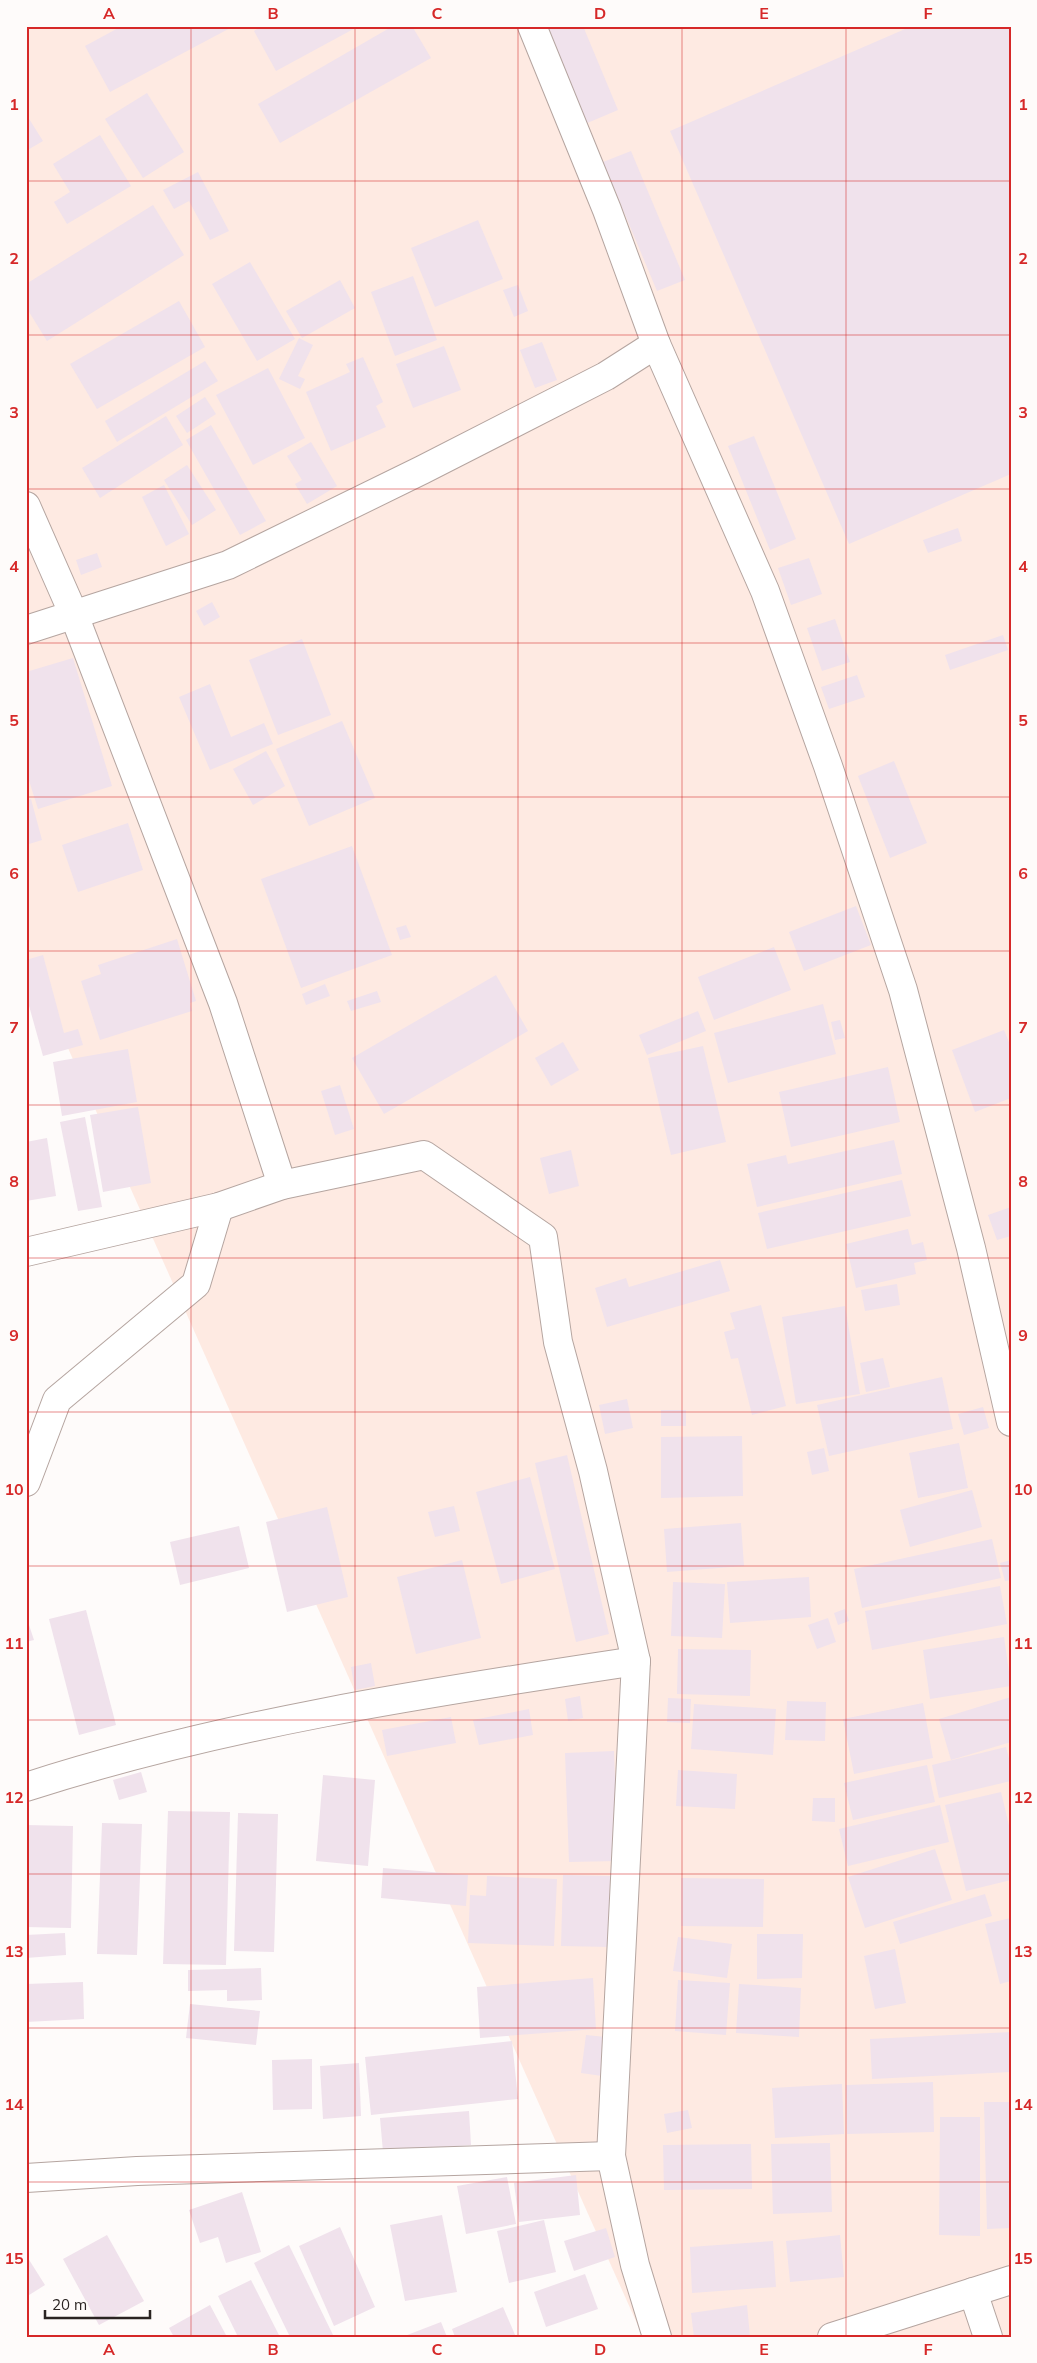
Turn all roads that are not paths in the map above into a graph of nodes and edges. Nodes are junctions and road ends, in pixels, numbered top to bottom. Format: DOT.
graph roads {
  1 [pos="532,26"];
  2 [pos="656,344"];
  3 [pos="26,506"];
  4 [pos="74,615"];
  5 [pos="26,630"];
  6 [pos="282,1186"];
  7 [pos="219,1207"];
  8 [pos="26,1252"];
  9 [pos="1011,1422"];
  10 [pos="26,1482"];
  11 [pos="636,1661"];
  12 [pos="26,1787"];
  13 [pos="611,2156"];
  14 [pos="26,2178"];
  15 [pos="1011,2280"];
  16 [pos="973,2292"];
  17 [pos="657,2337"];
  18 [pos="832,2337"];
  19 [pos="988,2337"];
  1 -- 2 [label="street"];
  2 -- 4 [label="street"];
  2 -- 9 [label="street"];
  3 -- 4 [label="street"];
  4 -- 5 [label="street"];
  4 -- 6 [label="street"];
  6 -- 7 [label="street"];
  6 -- 11 [label="street"];
  7 -- 8 [label="street"];
  7 -- 10 [label="street"];
  11 -- 12 [label="street"];
  11 -- 13 [label="street"];
  13 -- 14 [label="street"];
  13 -- 17 [label="street"];
  15 -- 16 [label="street"];
  16 -- 18 [label="street"];
  16 -- 19 [label="street"];
}
